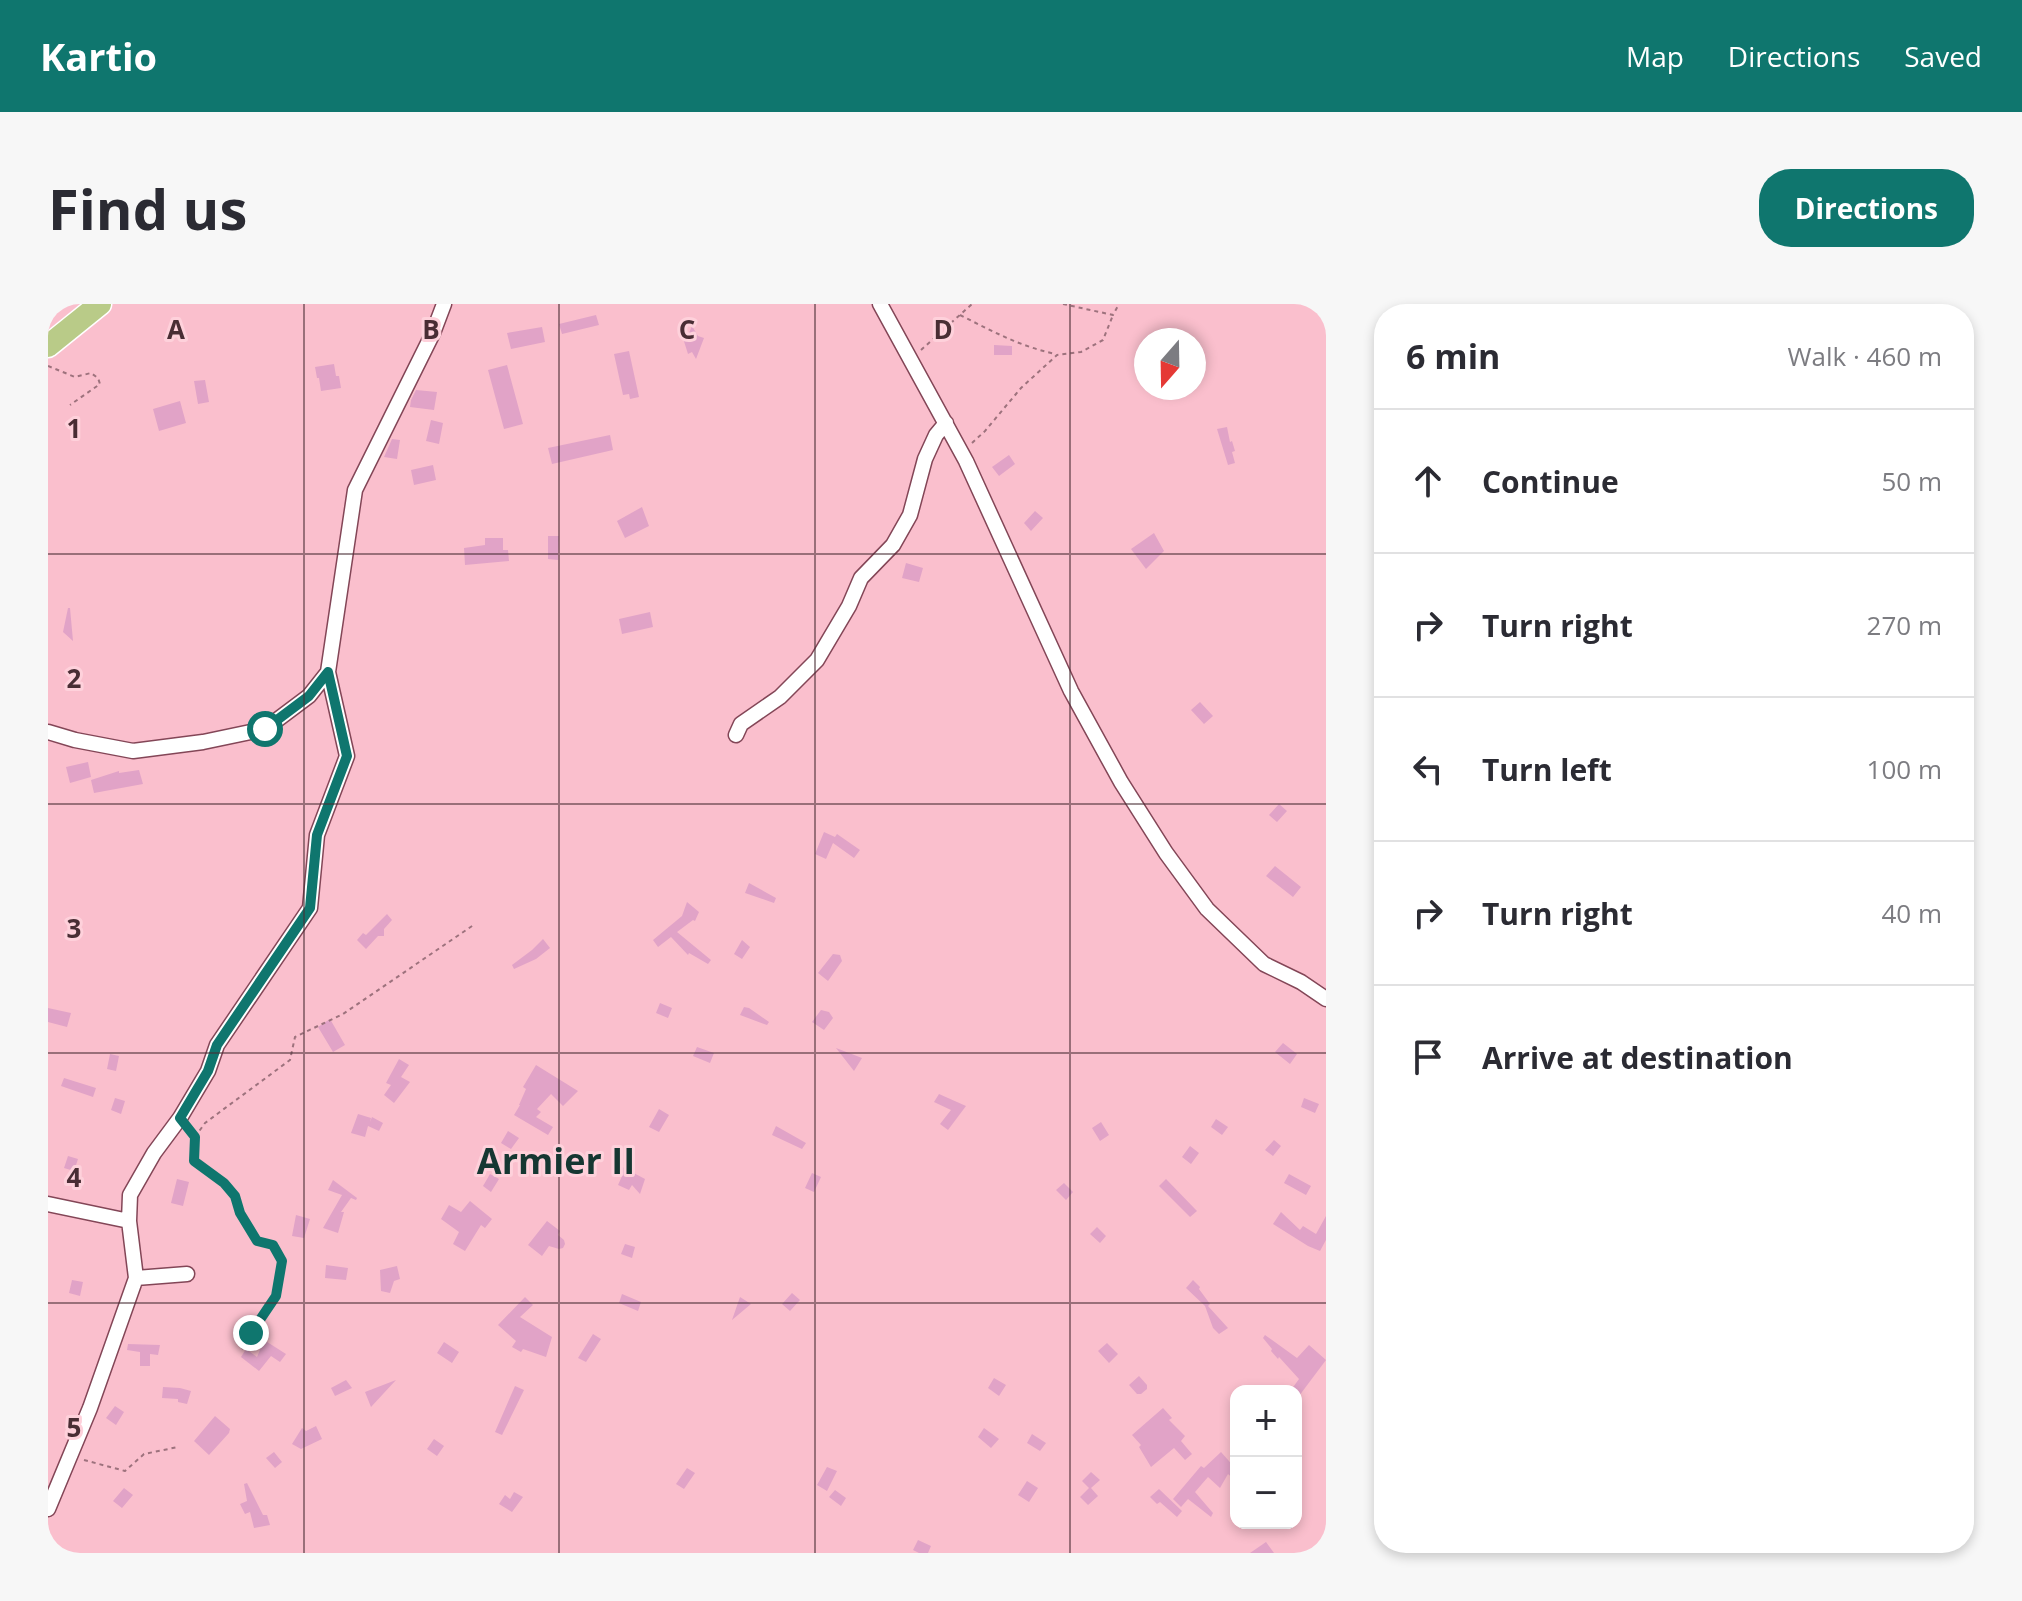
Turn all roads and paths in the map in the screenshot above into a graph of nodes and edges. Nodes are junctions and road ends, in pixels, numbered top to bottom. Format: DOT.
graph roads {
  1 [pos="100,304"];
  2 [pos="444,304"];
  3 [pos="880,304"];
  4 [pos="972,304"];
  5 [pos="1063,304"];
  6 [pos="1119,304"];
  7 [pos="960,315"];
  8 [pos="1113,315"];
  9 [pos="48,346"];
  10 [pos="1057,355"];
  11 [pos="911,359"];
  12 [pos="48,366"];
  13 [pos="70,405"];
  14 [pos="946,423"];
  15 [pos="962,452"];
  16 [pos="328,672"];
  17 [pos="48,732"];
  18 [pos="736,735"];
  19 [pos="475,924"];
  20 [pos="1326,999"];
  21 [pos="180,1118"];
  22 [pos="195,1137"];
  23 [pos="48,1204"];
  24 [pos="129,1221"];
  25 [pos="187,1274"];
  26 [pos="136,1278"];
  27 [pos="242,1349"];
  28 [pos="178,1447"];
  29 [pos="71,1457"];
  30 [pos="48,1509"];
  1 -- 9 [label="main road"];
  2 -- 16 [label="street"];
  3 -- 11 [label="street"];
  4 -- 7 [label="path"];
  5 -- 8 [label="path"];
  6 -- 8 [label="path"];
  7 -- 10 [label="path"];
  7 -- 11 [label="path"];
  8 -- 10 [label="path"];
  10 -- 15 [label="path"];
  11 -- 14 [label="street"];
  12 -- 13 [label="path"];
  14 -- 15 [label="street"];
  14 -- 18 [label="street"];
  15 -- 20 [label="street"];
  16 -- 17 [label="street"];
  16 -- 21 [label="street"];
  19 -- 22 [label="path"];
  21 -- 22 [label="path"];
  21 -- 24 [label="street"];
  22 -- 27 [label="path"];
  23 -- 24 [label="street"];
  24 -- 26 [label="street"];
  25 -- 26 [label="street"];
  26 -- 29 [label="street"];
  28 -- 29 [label="path"];
  29 -- 30 [label="street"];
}
